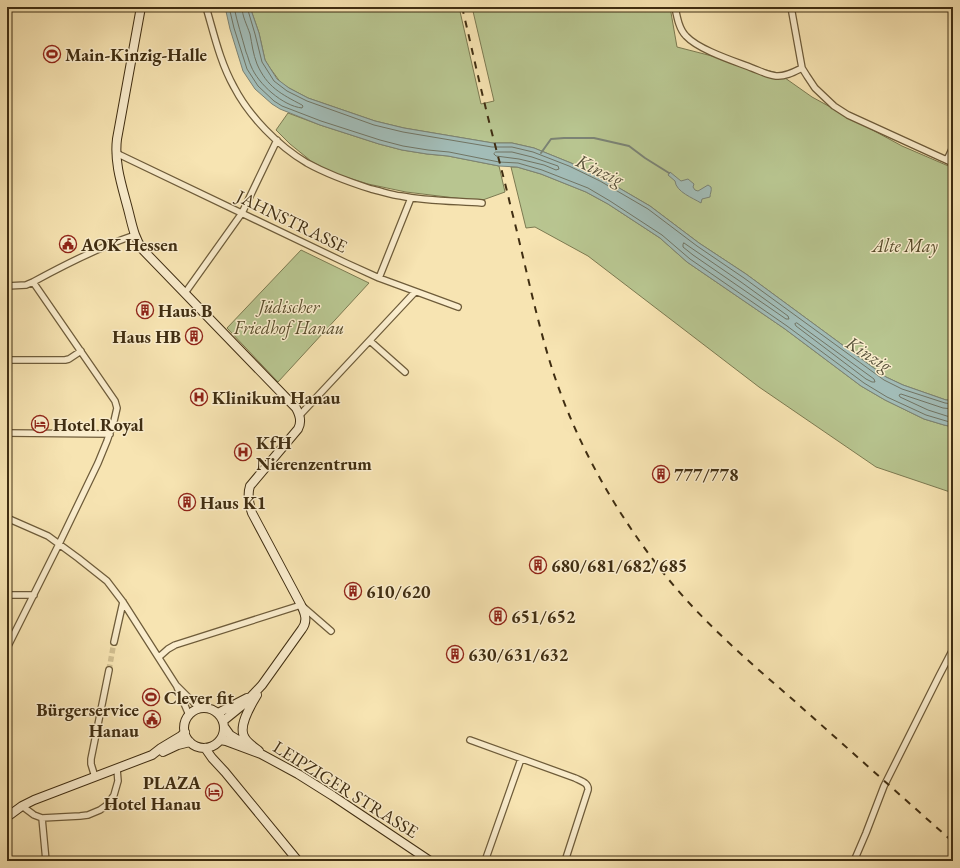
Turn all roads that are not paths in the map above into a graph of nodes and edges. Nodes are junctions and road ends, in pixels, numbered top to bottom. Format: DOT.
graph roads {
  1 [pos="141,7"];
  2 [pos="206,7"];
  3 [pos="675,7"];
  4 [pos="791,7"];
  5 [pos="802,68"];
  6 [pos="277,140"];
  7 [pos="953,148"];
  8 [pos="116,153"];
  9 [pos="950,161"];
  10 [pos="411,198"];
  11 [pos="482,202"];
  12 [pos="242,213"];
  13 [pos="135,235"];
  14 [pos="379,278"];
  15 [pos="33,282"];
  16 [pos="7,286"];
  17 [pos="415,292"];
  18 [pos="185,293"];
  19 [pos="458,307"];
  20 [pos="370,341"];
  21 [pos="81,351"];
  22 [pos="7,360"];
  23 [pos="405,372"];
  24 [pos="300,416"];
  25 [pos="7,433"];
  26 [pos="110,434"];
  27 [pos="7,518"];
  28 [pos="59,544"];
  29 [pos="7,595"];
  30 [pos="34,595"];
  31 [pos="122,602"];
  32 [pos="301,605"];
  33 [pos="331,631"];
  34 [pos="114,642"];
  35 [pos="7,648"];
  36 [pos="953,649"];
  37 [pos="158,657"];
  38 [pos="109,670"];
  39 [pos="176,685"];
  40 [pos="262,685"];
  41 [pos="254,693"];
  42 [pos="199,708"];
  43 [pos="218,713"];
  44 [pos="189,715"];
  45 [pos="224,724"];
  46 [pos="185,732"];
  47 [pos="470,740"];
  48 [pos="190,742"];
  49 [pos="217,743"];
  50 [pos="205,748"];
  51 [pos="152,755"];
  52 [pos="264,756"];
  53 [pos="521,759"];
  54 [pos="117,769"];
  55 [pos="225,772"];
  56 [pos="96,778"];
  57 [pos="22,806"];
  58 [pos="7,817"];
  59 [pos="42,818"];
  60 [pos="46,861"];
  61 [pos="298,861"];
  62 [pos="430,861"];
  63 [pos="484,861"];
  64 [pos="565,861"];
  65 [pos="854,861"];
  1 -- 8 [label="street"];
  2 -- 6 [label="street"];
  3 -- 5 [label="street"];
  4 -- 5 [label="street"];
  5 -- 9 [label="street"];
  6 -- 10 [label="street"];
  6 -- 12 [label="street"];
  7 -- 9 [label="street"];
  8 -- 12 [label="street, JAHNSTRASSE"];
  8 -- 13 [label="street"];
  10 -- 11 [label="street"];
  10 -- 14 [label="street"];
  12 -- 14 [label="street, JAHNSTRASSE"];
  12 -- 18 [label="street"];
  13 -- 15 [label="street"];
  13 -- 18 [label="street"];
  14 -- 17 [label="street, JAHNSTRASSE"];
  15 -- 16 [label="street"];
  15 -- 21 [label="street"];
  17 -- 19 [label="street, JAHNSTRASSE"];
  17 -- 20 [label="street"];
  18 -- 24 [label="street"];
  20 -- 23 [label="street"];
  20 -- 24 [label="street"];
  21 -- 22 [label="street"];
  21 -- 26 [label="street"];
  24 -- 32 [label="street"];
  25 -- 26 [label="street"];
  26 -- 28 [label="street"];
  27 -- 28 [label="street"];
  28 -- 30 [label="street"];
  28 -- 31 [label="street"];
  29 -- 30 [label="street"];
  30 -- 35 [label="street"];
  31 -- 34 [label="street"];
  31 -- 37 [label="street"];
  32 -- 33 [label="street"];
  32 -- 37 [label="street"];
  32 -- 40 [label="street"];
  36 -- 65 [label="street"];
  37 -- 39 [label="street"];
  38 -- 56 [label="street"];
  39 -- 42 [label="street"];
  39 -- 44 [label="street"];
  40 -- 41 [label="street"];
  40 -- 52 [label="street"];
  41 -- 43 [label="street"];
  41 -- 45 [label="street"];
  42 -- 43 [label="street"];
  42 -- 44 [label="street"];
  43 -- 45 [label="street"];
  44 -- 46 [label="street"];
  45 -- 49 [label="street"];
  45 -- 52 [label="street"];
  46 -- 48 [label="street"];
  46 -- 51 [label="street"];
  47 -- 53 [label="street"];
  48 -- 50 [label="street"];
  48 -- 51 [label="street"];
  49 -- 50 [label="street"];
  49 -- 52 [label="street, LEIPZIGER STRASSE"];
  49 -- 55 [label="street"];
  50 -- 55 [label="street"];
  51 -- 54 [label="street"];
  52 -- 62 [label="street, LEIPZIGER STRASSE"];
  53 -- 63 [label="street"];
  53 -- 64 [label="street"];
  54 -- 56 [label="street"];
  54 -- 59 [label="street"];
  55 -- 61 [label="street"];
  56 -- 57 [label="street"];
  57 -- 58 [label="street"];
  57 -- 59 [label="street"];
  59 -- 60 [label="street"];
}
